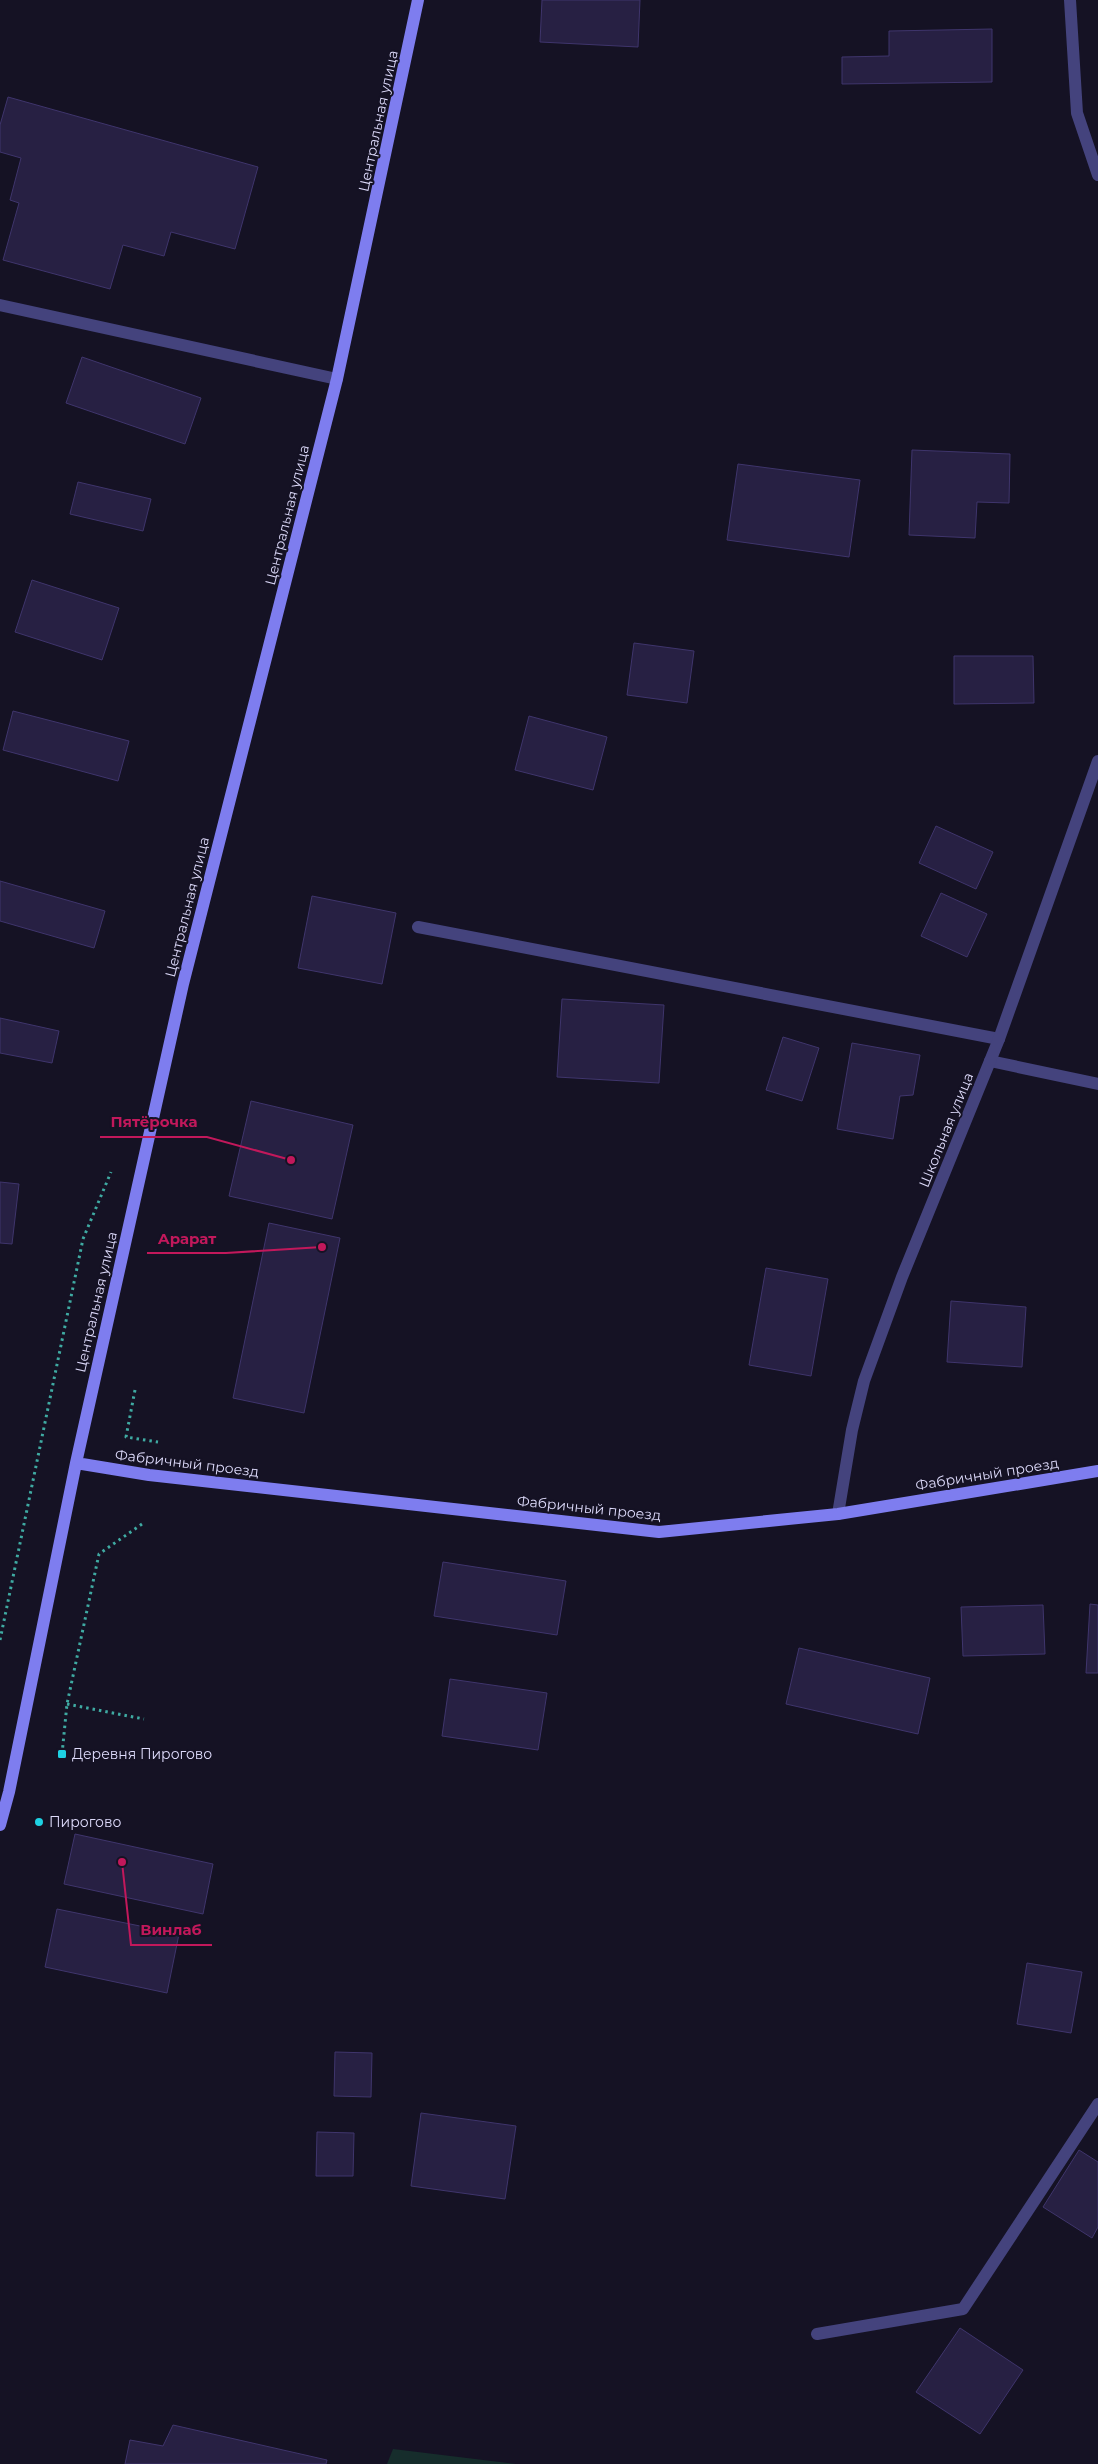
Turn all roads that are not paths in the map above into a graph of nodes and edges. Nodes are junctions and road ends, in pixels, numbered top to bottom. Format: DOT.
graph roads {
  1 [pos="418,0"];
  2 [pos="1070,0"];
  3 [pos="1098,175"];
  4 [pos="0,304"];
  5 [pos="337,379"];
  6 [pos="1098,761"];
  7 [pos="418,927"];
  8 [pos="999,1039"];
  9 [pos="990,1061"];
  10 [pos="1098,1084"];
  11 [pos="76,1463"];
  12 [pos="1098,1471"];
  13 [pos="838,1514"];
  14 [pos="4,1792"];
  15 [pos="0,1825"];
  16 [pos="1098,2104"];
  17 [pos="817,2334"];
  1 -- 5 [label="street, Центральная улица"];
  2 -- 3 [label="street"];
  4 -- 5 [label="street"];
  5 -- 11 [label="street, Центральная улица"];
  6 -- 8 [label="street, Школьная улица"];
  7 -- 8 [label="street"];
  8 -- 9 [label="street, Школьная улица"];
  9 -- 10 [label="street"];
  9 -- 13 [label="street, Школьная улица"];
  11 -- 13 [label="street, Фабричный проезд"];
  11 -- 14 [label="street, Центральная улица"];
  12 -- 13 [label="street, Фабричный проезд"];
  14 -- 15 [label="street, Центральная улица"];
  16 -- 17 [label="street"];
}
